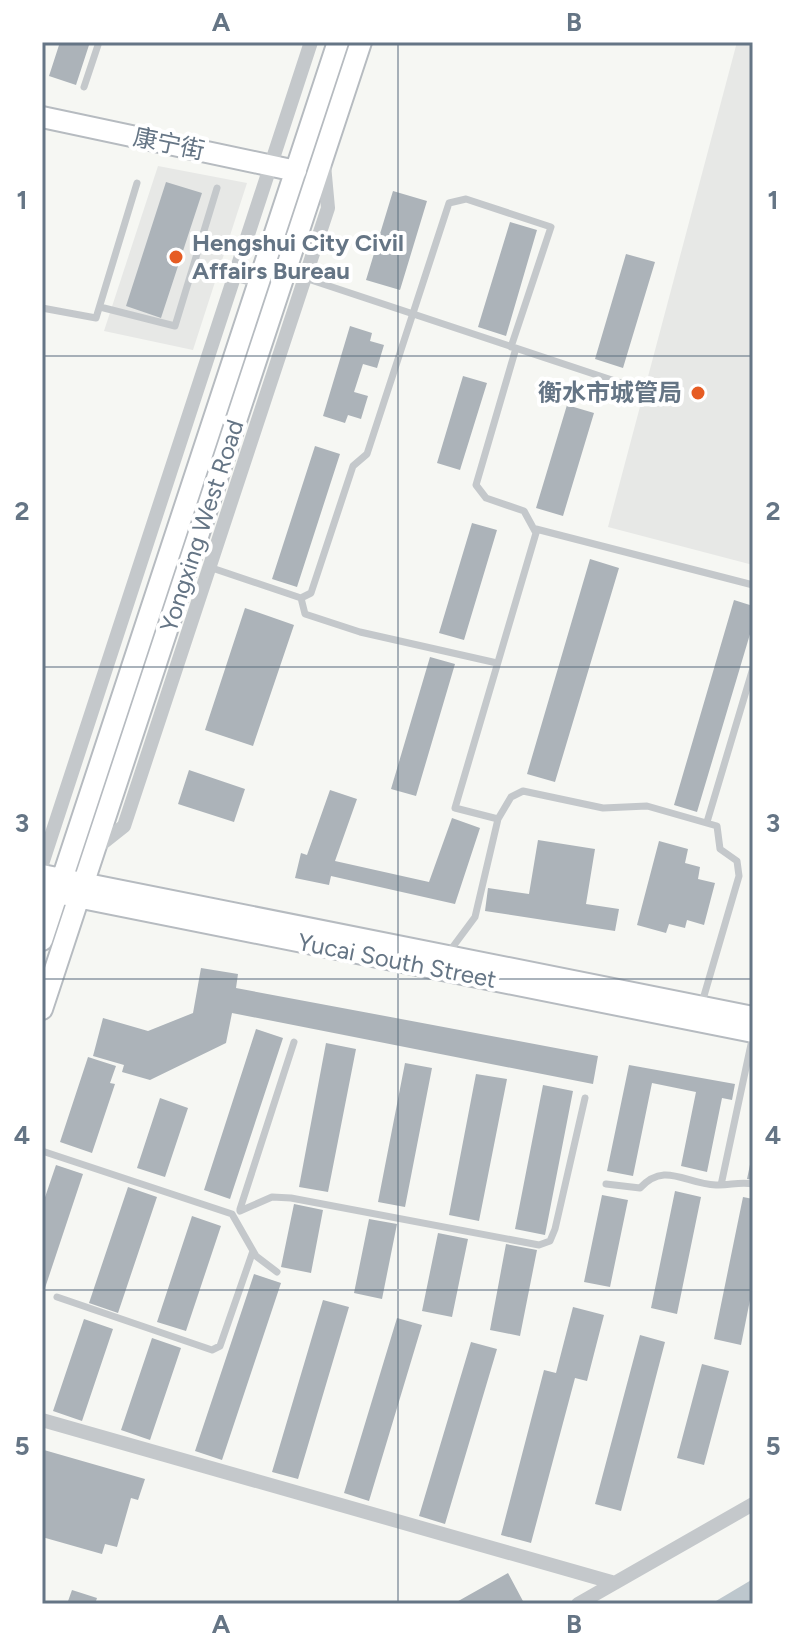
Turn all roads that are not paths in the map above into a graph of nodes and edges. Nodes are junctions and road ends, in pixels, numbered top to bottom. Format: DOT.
graph roads {
  1 [pos="99,42"];
  2 [pos="311,42"];
  3 [pos="338,42"];
  4 [pos="361,42"];
  5 [pos="84,87"];
  6 [pos="42,117"];
  7 [pos="323,158"];
  8 [pos="271,165"];
  9 [pos="296,171"];
  10 [pos="137,183"];
  11 [pos="217,188"];
  12 [pos="193,267"];
  13 [pos="234,278"];
  14 [pos="305,278"];
  15 [pos="258,285"];
  16 [pos="100,307"];
  17 [pos="42,308"];
  18 [pos="413,314"];
  19 [pos="514,348"];
  20 [pos="630,386"];
  21 [pos="536,529"];
  22 [pos="209,567"];
  23 [pos="753,585"];
  24 [pos="301,598"];
  25 [pos="497,663"];
  26 [pos="753,668"];
  27 [pos="498,819"];
  28 [pos="707,822"];
  29 [pos="95,849"];
  30 [pos="42,864"];
  31 [pos="51,884"];
  32 [pos="81,890"];
  33 [pos="42,940"];
  34 [pos="446,956"];
  35 [pos="701,1007"];
  36 [pos="42,1009"];
  37 [pos="753,1017"];
  38 [pos="753,1032"];
  39 [pos="294,1042"];
  40 [pos="585,1098"];
  41 [pos="42,1151"];
  42 [pos="606,1184"];
  43 [pos="753,1184"];
  44 [pos="721,1185"];
  45 [pos="236,1212"];
  46 [pos="253,1251"];
  47 [pos="277,1272"];
  48 [pos="57,1297"];
  49 [pos="42,1420"];
  50 [pos="753,1504"];
  51 [pos="615,1583"];
  52 [pos="578,1604"];
  1 -- 5 [label="lane"];
  2 -- 8 [label="street"];
  3 -- 9 [label="main road, Yongxing West Road"];
  4 -- 7 [label="main road, Yongxing West Road"];
  6 -- 8 [label="main road, 康宁街"];
  7 -- 14 [label="street"];
  7 -- 29 [label="main road, Yongxing West Road"];
  8 -- 9 [label="main road, 康宁街"];
  8 -- 13 [label="street"];
  9 -- 15 [label="main road, Yongxing West Road"];
  10 -- 16 [label="lane"];
  11 -- 12 [label="lane"];
  12 -- 13 [label="lane"];
  12 -- 16 [label="lane"];
  13 -- 15 [label="lane"];
  13 -- 30 [label="street"];
  14 -- 18 [label="lane"];
  14 -- 22 [label="street"];
  15 -- 31 [label="main road, Yongxing West Road"];
  16 -- 17 [label="lane"];
  18 -- 19 [label="lane"];
  18 -- 19 [label="lane"];
  18 -- 24 [label="lane"];
  19 -- 20 [label="lane"];
  19 -- 21 [label="lane"];
  21 -- 23 [label="lane"];
  21 -- 25 [label="lane"];
  22 -- 24 [label="lane"];
  22 -- 29 [label="street"];
  24 -- 25 [label="lane"];
  25 -- 27 [label="lane"];
  26 -- 28 [label="lane"];
  27 -- 28 [label="lane"];
  27 -- 34 [label="lane"];
  28 -- 35 [label="lane"];
  29 -- 32 [label="main road, Yongxing West Road"];
  31 -- 32 [label="main road, Yucai South Street"];
  31 -- 33 [label="main road, Yongxing West Road"];
  32 -- 34 [label="main road, Yucai South Street"];
  32 -- 36 [label="main road, Yongxing West Road"];
  32 -- 38 [label="main road, Yucai South Street"];
  34 -- 35 [label="main road, Yucai South Street"];
  35 -- 37 [label="main road, Yucai South Street"];
  38 -- 44 [label="lane"];
  39 -- 45 [label="lane"];
  40 -- 45 [label="lane"];
  41 -- 45 [label="lane"];
  42 -- 44 [label="lane"];
  43 -- 44 [label="lane"];
  45 -- 46 [label="lane"];
  46 -- 47 [label="lane"];
  46 -- 48 [label="lane"];
  49 -- 51 [label="street"];
  50 -- 51 [label="street"];
  51 -- 52 [label="street"];
}
